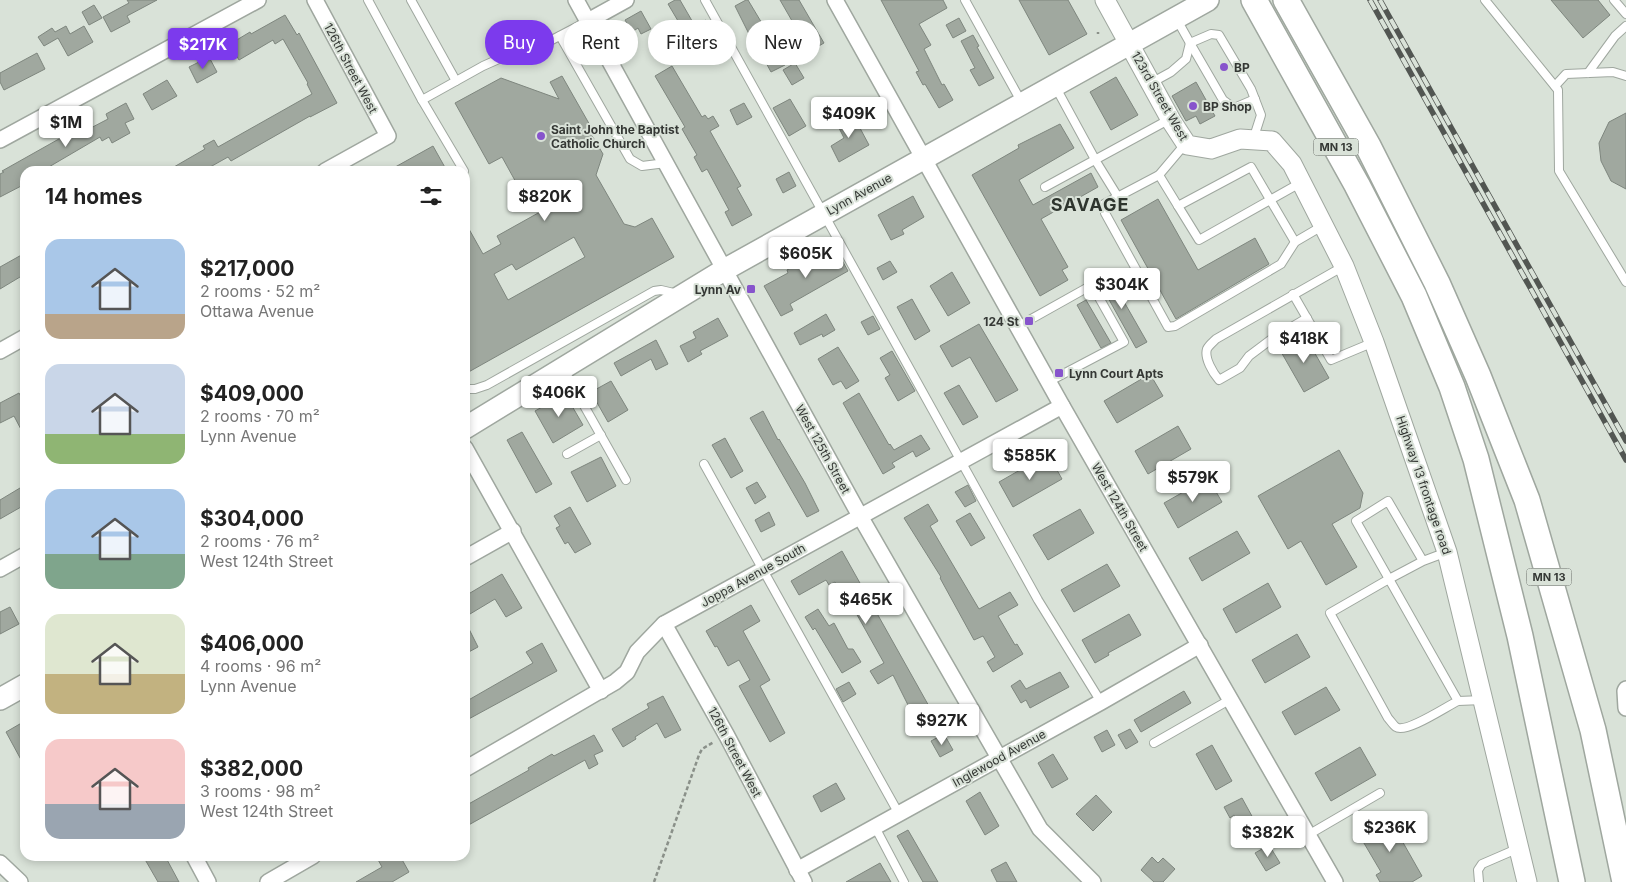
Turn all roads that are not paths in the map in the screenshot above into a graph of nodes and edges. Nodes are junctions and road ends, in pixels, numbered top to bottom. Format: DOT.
graph roads {
  1 [pos="258,0"];
  2 [pos="315,0"];
  3 [pos="368,0"];
  4 [pos="411,0"];
  5 [pos="576,0"];
  6 [pos="626,0"];
  7 [pos="705,0"];
  8 [pos="835,0"];
  9 [pos="965,0"];
  10 [pos="1208,0"];
  11 [pos="1254,0"];
  12 [pos="1286,0"];
  13 [pos="1614,0"];
  14 [pos="1107,1"];
  15 [pos="1488,2"];
  16 [pos="1626,14"];
  17 [pos="1176,18"];
  18 [pos="587,20"];
  19 [pos="590,20"];
  20 [pos="1626,26"];
  21 [pos="564,34"];
  22 [pos="560,36"];
  23 [pos="1129,43"];
  24 [pos="1190,43"];
  25 [pos="612,65"];
  26 [pos="1588,73"];
  27 [pos="1626,76"];
  28 [pos="456,81"];
  29 [pos="1151,83"];
  30 [pos="1054,85"];
  31 [pos="1555,86"];
  32 [pos="422,100"];
  33 [pos="1254,100"];
  34 [pos="1022,102"];
  35 [pos="1170,119"];
  36 [pos="1246,139"];
  37 [pos="0,140"];
  38 [pos="1186,143"];
  39 [pos="923,158"];
  40 [pos="1095,160"];
  41 [pos="666,163"];
  42 [pos="334,166"];
  43 [pos="461,166"];
  44 [pos="1159,175"];
  45 [pos="1302,182"];
  46 [pos="1045,187"];
  47 [pos="1118,197"];
  48 [pos="1270,200"];
  49 [pos="1178,206"];
  50 [pos="824,214"];
  51 [pos="1324,225"];
  52 [pos="1295,242"];
  53 [pos="1344,266"];
  54 [pos="724,270"];
  55 [pos="1626,282"];
  56 [pos="1294,294"];
  57 [pos="683,295"];
  58 [pos="1306,318"];
  59 [pos="1017,327"];
  60 [pos="20,340"];
  61 [pos="1374,342"];
  62 [pos="0,351"];
  63 [pos="563,368"];
  64 [pos="1048,382"];
  65 [pos="470,389"];
  66 [pos="1062,406"];
  67 [pos="470,425"];
  68 [pos="601,436"];
  69 [pos="568,454"];
  70 [pos="470,457"];
  71 [pos="962,461"];
  72 [pos="704,464"];
  73 [pos="626,480"];
  74 [pos="860,516"];
  75 [pos="513,531"];
  76 [pos="1447,552"];
  77 [pos="470,555"];
  78 [pos="20,558"];
  79 [pos="1423,561"];
  80 [pos="0,569"];
  81 [pos="763,570"];
  82 [pos="1389,579"];
  83 [pos="664,624"];
  84 [pos="1200,645"];
  85 [pos="20,688"];
  86 [pos="1626,689"];
  87 [pos="601,691"];
  88 [pos="0,699"];
  89 [pos="1230,699"];
  90 [pos="1458,700"];
  91 [pos="1483,700"];
  92 [pos="1100,702"];
  93 [pos="1626,708"];
  94 [pos="1154,743"];
  95 [pos="998,758"];
  96 [pos="470,766"];
  97 [pos="1380,793"];
  98 [pos="899,814"];
  99 [pos="875,827"];
  100 [pos="1308,835"];
  101 [pos="1519,848"];
  102 [pos="197,861"];
  103 [pos="304,861"];
  104 [pos="0,863"];
  105 [pos="801,876"];
  106 [pos="1086,880"];
  107 [pos="20,882"];
  108 [pos="208,882"];
  109 [pos="268,882"];
  110 [pos="904,882"];
  111 [pos="1335,882"];
  112 [pos="1479,882"];
  113 [pos="1527,882"];
  114 [pos="1572,882"];
  115 [pos="1625,882"];
  1 -- 37 [label="street"];
  2 -- 42 [label="street, 126th Street West"];
  3 -- 32 [label="lane"];
  4 -- 28 [label="lane"];
  5 -- 18 [label="street, West 125th Street"];
  6 -- 19 [label="street"];
  7 -- 50 [label="lane"];
  8 -- 39 [label="street, West 124th Street"];
  9 -- 34 [label="lane"];
  10 -- 17 [label="main road, Lynn Avenue"];
  11 -- 114 [label="highway, MN 13"];
  12 -- 115 [label="highway, MN 13"];
  13 -- 16 [label="lane"];
  14 -- 23 [label="street, 123rd Street West"];
  15 -- 31 [label="lane"];
  17 -- 23 [label="main road, Lynn Avenue"];
  17 -- 24 [label="lane"];
  20 -- 26 [label="lane"];
  21 -- 22 [label="lane"];
  22 -- 28 [label="lane"];
  22 -- 41 [label="lane"];
  23 -- 29 [label="street, 123rd Street West"];
  23 -- 30 [label="main road, Lynn Avenue"];
  24 -- 29 [label="lane"];
  24 -- 33 [label="lane"];
  24 -- 33 [label="lane"];
  25 -- 41 [label="street, West 125th Street"];
  26 -- 27 [label="lane"];
  26 -- 31 [label="lane"];
  28 -- 32 [label="lane"];
  29 -- 35 [label="street, 123rd Street West"];
  30 -- 34 [label="main road, Lynn Avenue"];
  30 -- 40 [label="lane"];
  31 -- 55 [label="lane"];
  32 -- 43 [label="lane"];
  33 -- 36 [label="lane"];
  34 -- 39 [label="main road, Lynn Avenue"];
  35 -- 38 [label="street, 123rd Street West"];
  35 -- 40 [label="lane"];
  36 -- 38 [label="street, 123rd Street West"];
  36 -- 45 [label="street, Highway 13 frontage road"];
  38 -- 44 [label="lane"];
  39 -- 50 [label="main road, Lynn Avenue"];
  39 -- 59 [label="street, West 124th Street"];
  40 -- 46 [label="lane"];
  40 -- 47 [label="lane"];
  41 -- 54 [label="street, West 125th Street"];
  44 -- 47 [label="lane"];
  44 -- 49 [label="lane"];
  45 -- 48 [label="lane"];
  45 -- 51 [label="street, Highway 13 frontage road"];
  47 -- 52 [label="lane"];
  48 -- 49 [label="lane"];
  48 -- 49 [label="lane"];
  48 -- 52 [label="lane"];
  50 -- 54 [label="main road, Lynn Avenue"];
  50 -- 71 [label="lane"];
  51 -- 52 [label="lane"];
  51 -- 53 [label="street, Highway 13 frontage road"];
  53 -- 56 [label="lane"];
  53 -- 61 [label="street, Highway 13 frontage road"];
  54 -- 57 [label="main road, Lynn Avenue"];
  54 -- 74 [label="street, West 125th Street"];
  56 -- 58 [label="lane"];
  56 -- 58 [label="lane"];
  57 -- 63 [label="main road, Lynn Avenue"];
  57 -- 65 [label="lane"];
  58 -- 61 [label="lane"];
  59 -- 64 [label="street, West 124th Street"];
  59 -- 64 [label="lane"];
  60 -- 62 [label="street"];
  61 -- 76 [label="street, Highway 13 frontage road"];
  63 -- 67 [label="main road, Lynn Avenue"];
  63 -- 68 [label="lane"];
  64 -- 66 [label="street, West 124th Street"];
  66 -- 71 [label="street, Joppa Avenue South"];
  66 -- 84 [label="street, West 124th Street"];
  68 -- 69 [label="lane"];
  68 -- 73 [label="lane"];
  70 -- 75 [label="street"];
  71 -- 74 [label="street, Joppa Avenue South"];
  71 -- 92 [label="lane"];
  72 -- 81 [label="lane"];
  74 -- 81 [label="street, Joppa Avenue South"];
  74 -- 95 [label="street, West 125th Street"];
  75 -- 77 [label="street"];
  75 -- 87 [label="street"];
  76 -- 79 [label="lane"];
  76 -- 91 [label="street, Highway 13 frontage road"];
  78 -- 80 [label="street"];
  79 -- 82 [label="lane"];
  79 -- 82 [label="lane"];
  81 -- 83 [label="street, Joppa Avenue South"];
  81 -- 98 [label="lane"];
  82 -- 90 [label="lane"];
  82 -- 90 [label="lane"];
  83 -- 87 [label="street, Joppa Avenue South"];
  83 -- 105 [label="street, 126th Street West"];
  84 -- 89 [label="street, West 124th Street"];
  84 -- 92 [label="street, Inglewood Avenue"];
  85 -- 88 [label="main road"];
  86 -- 93 [label="street"];
  87 -- 96 [label="street, Joppa Avenue South"];
  89 -- 94 [label="lane"];
  89 -- 100 [label="street, West 124th Street"];
  90 -- 91 [label="lane"];
  91 -- 101 [label="street, Highway 13 frontage road"];
  92 -- 95 [label="street, Inglewood Avenue"];
  95 -- 98 [label="street, Inglewood Avenue"];
  95 -- 106 [label="street, West 125th Street"];
  97 -- 100 [label="lane"];
  98 -- 99 [label="street, Inglewood Avenue"];
  99 -- 105 [label="street, Inglewood Avenue"];
  99 -- 110 [label="lane"];
  100 -- 111 [label="street, West 124th Street"];
  101 -- 112 [label="lane"];
  101 -- 113 [label="street, Highway 13 frontage road"];
  102 -- 108 [label="street"];
  103 -- 109 [label="street"];
  104 -- 107 [label="street"];
}
